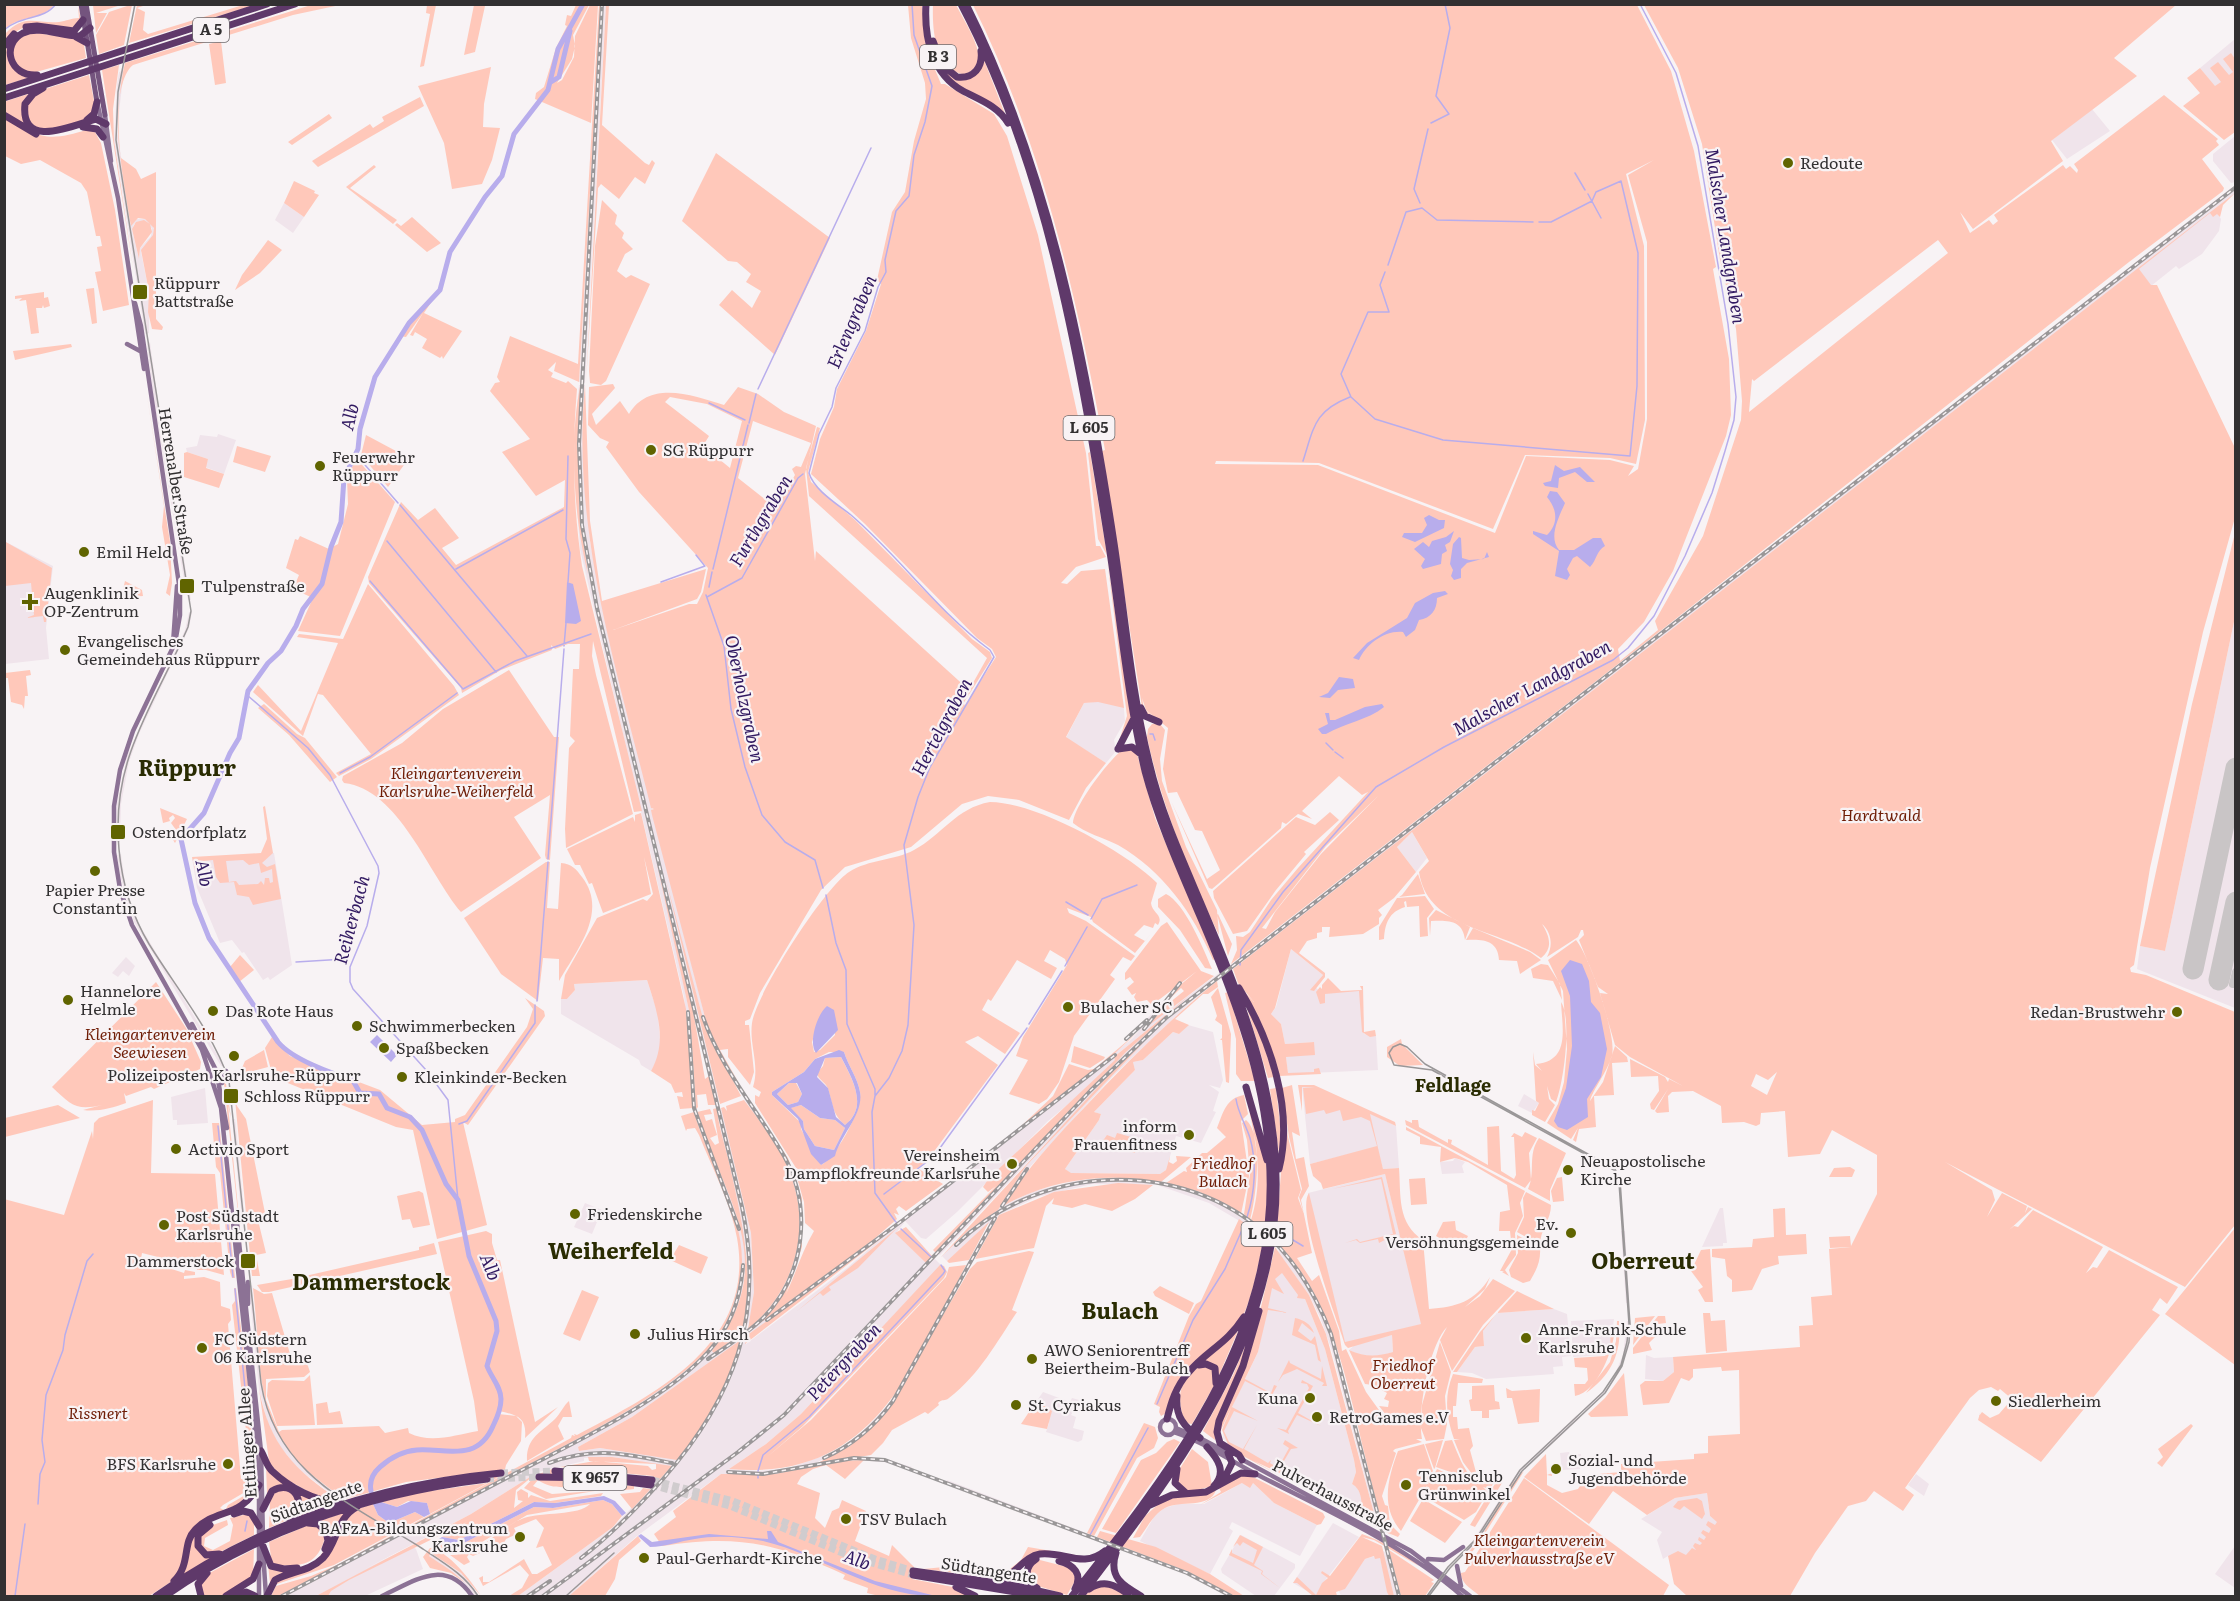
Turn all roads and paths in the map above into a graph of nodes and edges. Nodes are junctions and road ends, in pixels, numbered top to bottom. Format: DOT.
graph roads {
  1 [pos="81,4"];
  2 [pos="86,4"];
  3 [pos="267,4"];
  4 [pos="295,4"];
  5 [pos="926,4"];
  6 [pos="931,4"];
  7 [pos="961,4"];
  8 [pos="966,4"];
  9 [pos="83,20"];
  10 [pos="74,33"];
  11 [pos="88,34"];
  12 [pos="979,40"];
  13 [pos="4,46"];
  14 [pos="59,75"];
  15 [pos="95,76"];
  16 [pos="4,89"];
  17 [pos="4,98"];
  18 [pos="97,102"];
  19 [pos="4,115"];
  20 [pos="103,120"];
  21 [pos="84,124"];
  22 [pos="103,137"];
  23 [pos="1018,142"];
  24 [pos="111,166"];
  25 [pos="135,303"];
  26 [pos="127,344"];
  27 [pos="141,353"];
  28 [pos="147,380"];
  29 [pos="1137,702"];
  30 [pos="1134,714"];
  31 [pos="1143,739"];
  32 [pos="1142,755"];
  33 [pos="1220,956"];
  34 [pos="1233,985"];
  35 [pos="226,1071"];
  36 [pos="215,1075"];
  37 [pos="220,1086"];
  38 [pos="1246,1088"];
  39 [pos="1273,1177"];
  40 [pos="1265,1274"];
  41 [pos="248,1282"];
  42 [pos="246,1307"];
  43 [pos="1249,1311"];
  44 [pos="1212,1394"];
  45 [pos="1177,1396"];
  46 [pos="1169,1420"];
  47 [pos="1201,1421"];
  48 [pos="1175,1430"];
  49 [pos="1200,1438"];
  50 [pos="1208,1447"];
  51 [pos="261,1451"];
  52 [pos="1228,1453"];
  53 [pos="1232,1460"];
  54 [pos="1242,1460"];
  55 [pos="1176,1465"];
  56 [pos="555,1472"];
  57 [pos="501,1473"];
  58 [pos="1255,1474"];
  59 [pos="539,1476"];
  60 [pos="487,1479"];
  61 [pos="259,1485"];
  62 [pos="1220,1485"];
  63 [pos="351,1501"];
  64 [pos="368,1502"];
  65 [pos="1148,1506"];
  66 [pos="263,1509"];
  67 [pos="227,1515"];
  68 [pos="261,1524"];
  69 [pos="303,1524"];
  70 [pos="279,1528"];
  71 [pos="1127,1530"];
  72 [pos="1114,1547"];
  73 [pos="1463,1547"];
  74 [pos="263,1549"];
  75 [pos="229,1551"];
  76 [pos="1052,1557"];
  77 [pos="1422,1558"];
  78 [pos="259,1564"];
  79 [pos="1457,1566"];
  80 [pos="212,1567"];
  81 [pos="982,1581"];
  82 [pos="946,1582"];
  83 [pos="1462,1589"];
  84 [pos="1027,1593"];
  85 [pos="165,1594"];
  86 [pos="972,1594"];
  87 [pos="1041,1594"];
  88 [pos="1132,1595"];
  89 [pos="156,1596"];
  90 [pos="201,1596"];
  91 [pos="226,1596"];
  92 [pos="235,1596"];
  93 [pos="257,1596"];
  94 [pos="266,1596"];
  95 [pos="382,1596"];
  96 [pos="471,1596"];
  97 [pos="1002,1596"];
  98 [pos="1060,1596"];
  99 [pos="1077,1596"];
  100 [pos="1141,1596"];
  101 [pos="1462,1596"];
  102 [pos="1470,1596"];
  1 -- 9 [label="main road"];
  2 -- 11 [label="main road"];
  3 -- 14 [label="highway, A 5"];
  4 -- 14 [label="highway, A 5"];
  5 -- 23 [label="highway"];
  6 -- 12 [label="highway, B 3"];
  7 -- 12 [label="highway, B 3"];
  8 -- 29 [label="highway, L 605"];
  9 -- 10 [label="highway"];
  9 -- 11 [label="main road"];
  10 -- 11 [label="highway"];
  10 -- 13 [label="highway"];
  10 -- 14 [label="highway"];
  11 -- 15 [label="main road, Herrenalber Straße"];
  12 -- 23 [label="highway, L 605"];
  14 -- 16 [label="highway, A 5"];
  14 -- 17 [label="highway, A 5"];
  14 -- 21 [label="highway"];
  15 -- 18 [label="main road, Herrenalber Straße"];
  15 -- 20 [label="main road, Herrenalber Straße"];
  18 -- 20 [label="main road, Herrenalber Straße"];
  18 -- 21 [label="highway"];
  19 -- 21 [label="highway"];
  20 -- 21 [label="highway"];
  20 -- 22 [label="main road, Herrenalber Straße"];
  20 -- 24 [label="main road, Herrenalber Straße"];
  21 -- 22 [label="highway"];
  22 -- 24 [label="main road, Herrenalber Straße"];
  23 -- 30 [label="highway, L 605"];
  24 -- 25 [label="main road, Herrenalber Straße"];
  25 -- 27 [label="main road, Herrenalber Straße"];
  25 -- 28 [label="main road, Herrenalber Straße"];
  26 -- 27 [label="main road"];
  27 -- 28 [label="main road, Herrenalber Straße"];
  28 -- 36 [label="main road, Herrenalber Straße"];
  29 -- 31 [label="highway, L 605"];
  29 -- 31 [label="highway"];
  30 -- 32 [label="highway, L 605"];
  30 -- 32 [label="highway"];
  31 -- 33 [label="highway, L 605"];
  32 -- 33 [label="highway, L 605"];
  33 -- 34 [label="highway, L 605"];
  33 -- 34 [label="highway, L 605"];
  34 -- 39 [label="highway, L 605"];
  34 -- 39 [label="highway"];
  35 -- 37 [label="main road"];
  36 -- 37 [label="main road, Ettlinger Allee"];
  36 -- 61 [label="main road, Ettlinger Allee"];
  37 -- 42 [label="main road, Ettlinger Allee"];
  38 -- 39 [label="highway"];
  39 -- 40 [label="highway, L 605"];
  39 -- 43 [label="highway, L 605"];
  40 -- 47 [label="highway, L 605"];
  40 -- 54 [label="highway"];
  41 -- 42 [label="main road"];
  42 -- 51 [label="main road, Ettlinger Allee"];
  43 -- 44 [label="highway, L 605"];
  43 -- 46 [label="highway"];
  44 -- 45 [label="highway"];
  44 -- 47 [label="highway, L 605"];
  45 -- 46 [label="highway"];
  45 -- 49 [label="highway"];
  46 -- 48 [label="main road"];
  46 -- 48 [label="main road"];
  47 -- 55 [label="highway, L 605"];
  48 -- 49 [label="main road, Pulverhausstraße"];
  48 -- 50 [label="main road, Pulverhausstraße"];
  49 -- 52 [label="main road, Pulverhausstraße"];
  50 -- 53 [label="main road, Pulverhausstraße"];
  50 -- 55 [label="highway"];
  51 -- 63 [label="highway"];
  51 -- 66 [label="main road, Ettlinger Allee"];
  52 -- 53 [label="highway"];
  52 -- 54 [label="main road, Pulverhausstraße"];
  53 -- 58 [label="main road, Pulverhausstraße"];
  53 -- 62 [label="highway"];
  54 -- 77 [label="main road, Pulverhausstraße"];
  55 -- 65 [label="highway, L 605"];
  55 -- 71 [label="highway, L 605"];
  56 -- 59 [label="highway, K 9657"];
  57 -- 63 [label="highway, Südtangente"];
  58 -- 62 [label="highway"];
  58 -- 101 [label="main road, Pulverhausstraße"];
  60 -- 64 [label="highway, Südtangente"];
  61 -- 67 [label="highway"];
  61 -- 68 [label="main road, Ettlinger Allee"];
  62 -- 65 [label="highway"];
  63 -- 70 [label="highway, Südtangente"];
  64 -- 69 [label="highway, Südtangente"];
  64 -- 94 [label="highway"];
  65 -- 71 [label="highway, L 605"];
  66 -- 68 [label="main road, Ettlinger Allee"];
  66 -- 70 [label="highway"];
  67 -- 68 [label="highway"];
  67 -- 75 [label="highway"];
  67 -- 85 [label="highway"];
  68 -- 74 [label="main road, Ettlinger Allee"];
  69 -- 74 [label="highway"];
  69 -- 80 [label="highway, Südtangente"];
  70 -- 75 [label="highway, Südtangente"];
  71 -- 72 [label="highway, L 605"];
  72 -- 76 [label="highway"];
  72 -- 88 [label="highway"];
  72 -- 99 [label="highway, L 605"];
  73 -- 77 [label="main road"];
  74 -- 78 [label="main road, Ettlinger Allee"];
  74 -- 94 [label="main road, Ettlinger Allee"];
  75 -- 85 [label="highway, Südtangente"];
  76 -- 81 [label="highway"];
  76 -- 87 [label="highway"];
  76 -- 99 [label="highway"];
  77 -- 83 [label="main road, Pulverhausstraße"];
  78 -- 91 [label="highway"];
  78 -- 93 [label="main road, Ettlinger Allee"];
  79 -- 83 [label="main road"];
  80 -- 85 [label="highway, Südtangente"];
  80 -- 90 [label="highway"];
  81 -- 82 [label="highway, Südtangente"];
  81 -- 87 [label="highway, Südtangente"];
  82 -- 84 [label="highway, Südtangente"];
  82 -- 86 [label="highway"];
  83 -- 102 [label="main road, Pulverhausstraße"];
  84 -- 87 [label="highway, Südtangente"];
  84 -- 97 [label="highway"];
  85 -- 89 [label="highway, Südtangente"];
  87 -- 98 [label="highway, Südtangente"];
  88 -- 99 [label="highway"];
  88 -- 100 [label="highway"];
  92 -- 93 [label="highway"];
  95 -- 96 [label="main road"];
}
